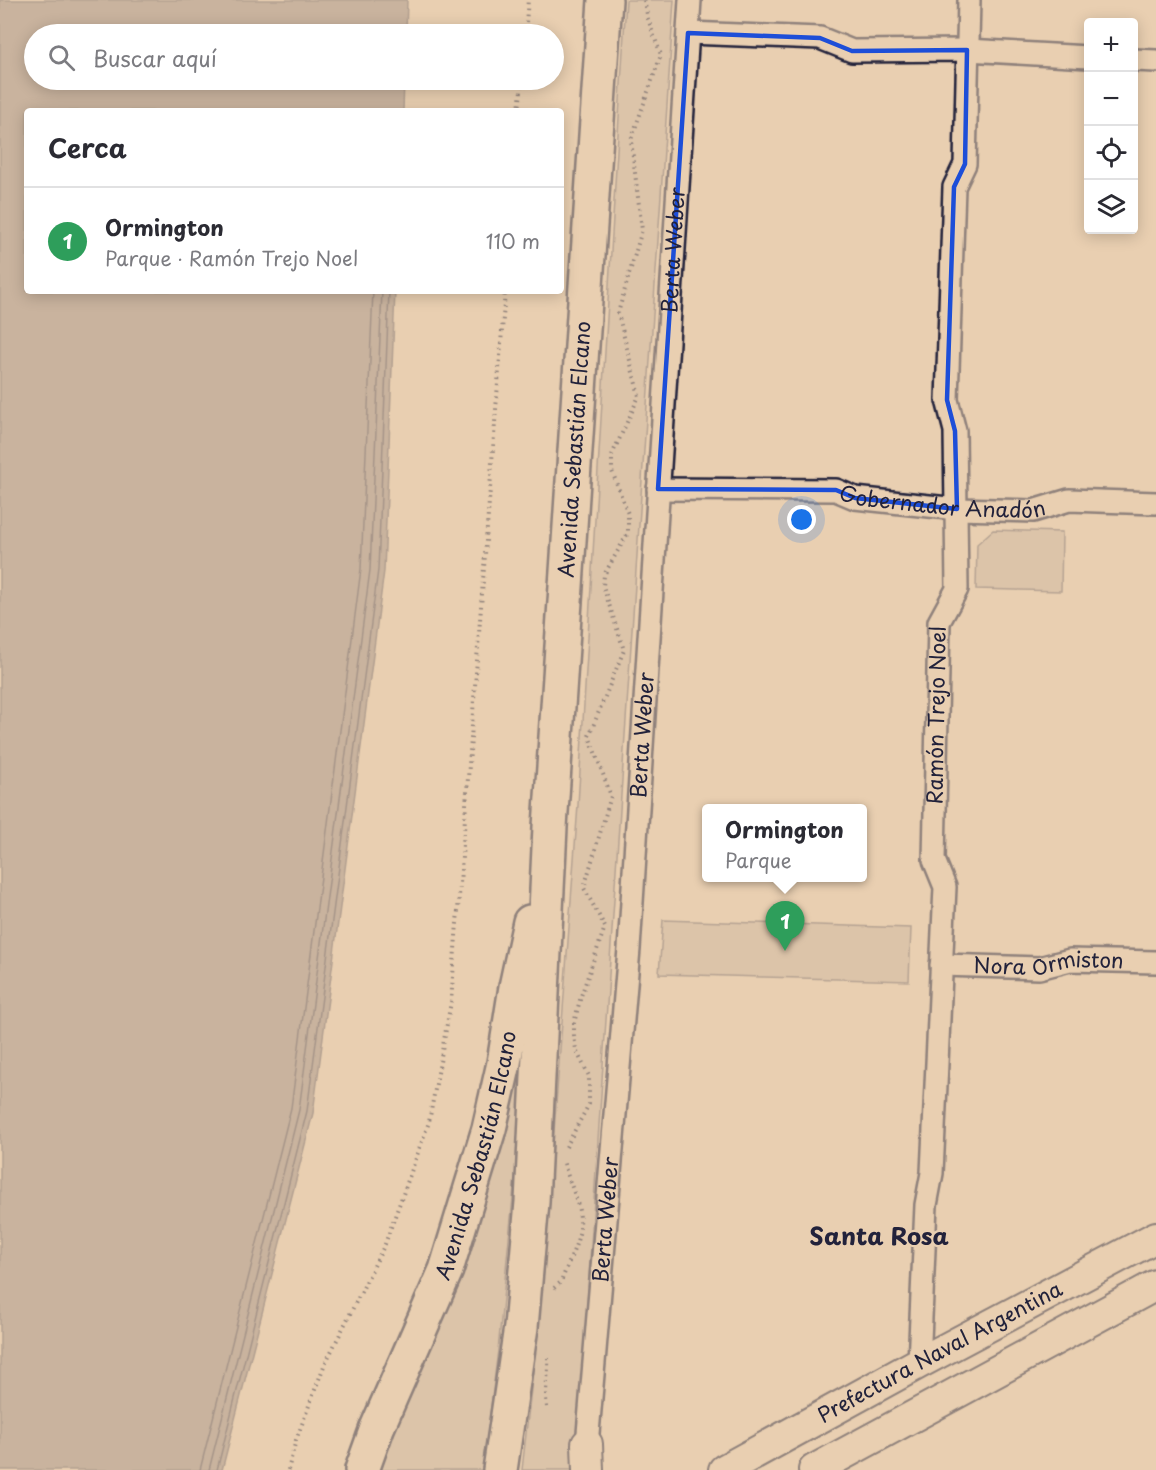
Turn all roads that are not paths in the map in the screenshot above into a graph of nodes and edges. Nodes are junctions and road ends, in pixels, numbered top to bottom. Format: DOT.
graph roads {
  1 [pos="605,0"];
  2 [pos="690,0"];
  3 [pos="969,0"];
  4 [pos="688,33"];
  5 [pos="967,51"];
  6 [pos="1084,57"];
  7 [pos="1138,60"];
  8 [pos="1156,61"];
  9 [pos="658,489"];
  10 [pos="1156,503"];
  11 [pos="957,509"];
  12 [pos="550,827"];
  13 [pos="1156,962"];
  14 [pos="941,965"];
  15 [pos="1156,1237"];
  16 [pos="1156,1285"];
  17 [pos="919,1363"];
  18 [pos="587,1461"];
  19 [pos="362,1470"];
  20 [pos="501,1470"];
  21 [pos="724,1470"];
  22 [pos="814,1470"];
  1 -- 12 [label="main road, Avenida Sebastián Elcano"];
  2 -- 4 [label="street, Berta Weber"];
  3 -- 5 [label="street, Ramón Trejo Noel"];
  4 -- 5 [label="street"];
  4 -- 9 [label="street, Berta Weber"];
  5 -- 6 [label="street"];
  5 -- 11 [label="street, Ramón Trejo Noel"];
  7 -- 8 [label="street"];
  9 -- 11 [label="street, Gobernador Anadón"];
  9 -- 18 [label="street, Berta Weber"];
  10 -- 11 [label="street, Gobernador Anadón"];
  11 -- 14 [label="street, Ramón Trejo Noel"];
  12 -- 19 [label="main road, Avenida Sebastián Elcano"];
  12 -- 20 [label="main road, Avenida Sebastián Elcano"];
  13 -- 14 [label="street, Nora Ormiston"];
  14 -- 17 [label="street, Ramón Trejo Noel"];
  15 -- 17 [label="main road, Prefectura Naval Argentina"];
  16 -- 22 [label="main road, Prefectura Naval Argentina"];
  17 -- 21 [label="main road, Prefectura Naval Argentina"];
}
